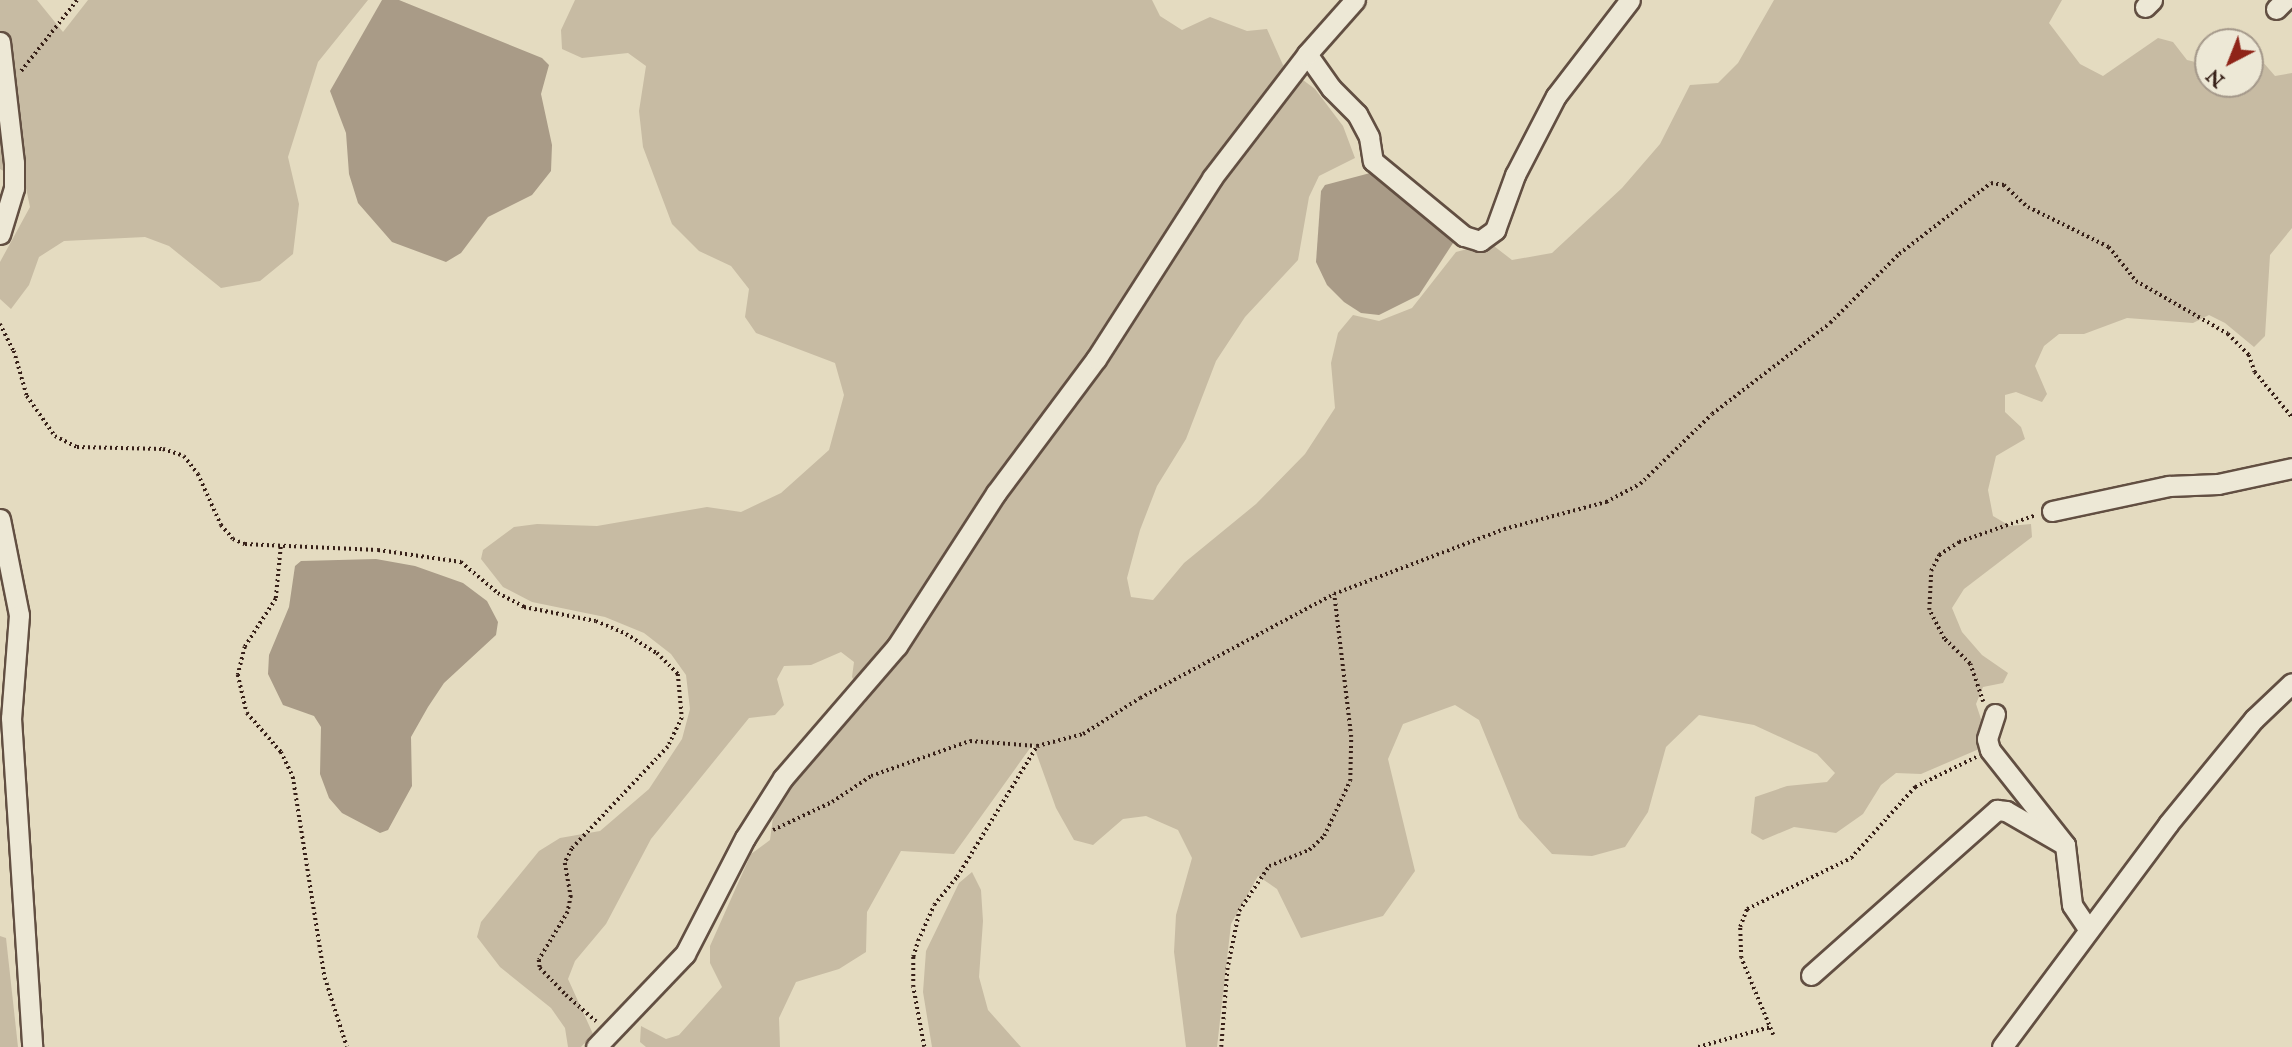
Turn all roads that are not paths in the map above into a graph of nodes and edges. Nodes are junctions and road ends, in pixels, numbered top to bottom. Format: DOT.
graph roads {
  1 [pos="1354,0"];
  2 [pos="1630,0"];
  3 [pos="0,42"];
  4 [pos="1307,54"];
  5 [pos="0,234"];
  6 [pos="2292,468"];
  7 [pos="2052,511"];
  8 [pos="1,528"];
  9 [pos="2292,683"];
  10 [pos="1995,714"];
  11 [pos="2064,845"];
  12 [pos="2088,929"];
  13 [pos="1811,975"];
  14 [pos="603,1040"];
  15 [pos="32,1047"];
  16 [pos="2002,1047"];
  1 -- 4 [label="street"];
  2 -- 4 [label="street"];
  3 -- 5 [label="street"];
  4 -- 14 [label="street"];
  6 -- 7 [label="street"];
  8 -- 15 [label="street"];
  9 -- 12 [label="street"];
  10 -- 11 [label="street"];
  11 -- 12 [label="street"];
  11 -- 13 [label="street"];
  12 -- 16 [label="street"];
}
